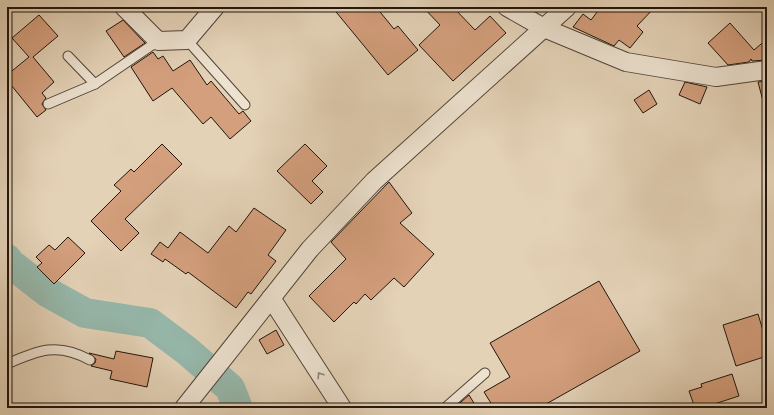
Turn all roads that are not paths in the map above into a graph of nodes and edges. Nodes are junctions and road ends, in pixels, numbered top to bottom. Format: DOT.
graph roads {
  1 [pos="124,7"];
  2 [pos="215,7"];
  3 [pos="507,7"];
  4 [pos="567,7"];
  5 [pos="544,28"];
  6 [pos="187,40"];
  7 [pos="158,41"];
  8 [pos="68,56"];
  9 [pos="767,70"];
  10 [pos="95,84"];
  11 [pos="48,104"];
  12 [pos="245,105"];
  13 [pos="271,298"];
  14 [pos="90,360"];
  15 [pos="7,364"];
  16 [pos="485,372"];
  17 [pos="184,408"];
  18 [pos="342,408"];
  19 [pos="445,408"];
  1 -- 7 [label="street"];
  2 -- 6 [label="street"];
  3 -- 5 [label="street"];
  4 -- 5 [label="street"];
  5 -- 9 [label="street"];
  5 -- 13 [label="street"];
  6 -- 7 [label="street"];
  6 -- 12 [label="lane"];
  7 -- 10 [label="lane"];
  8 -- 10 [label="lane"];
  10 -- 11 [label="lane"];
  13 -- 17 [label="street"];
  18 -- 13 [label="street, one-way"];
  14 -- 15 [label="lane"];
  16 -- 19 [label="lane"];
}
